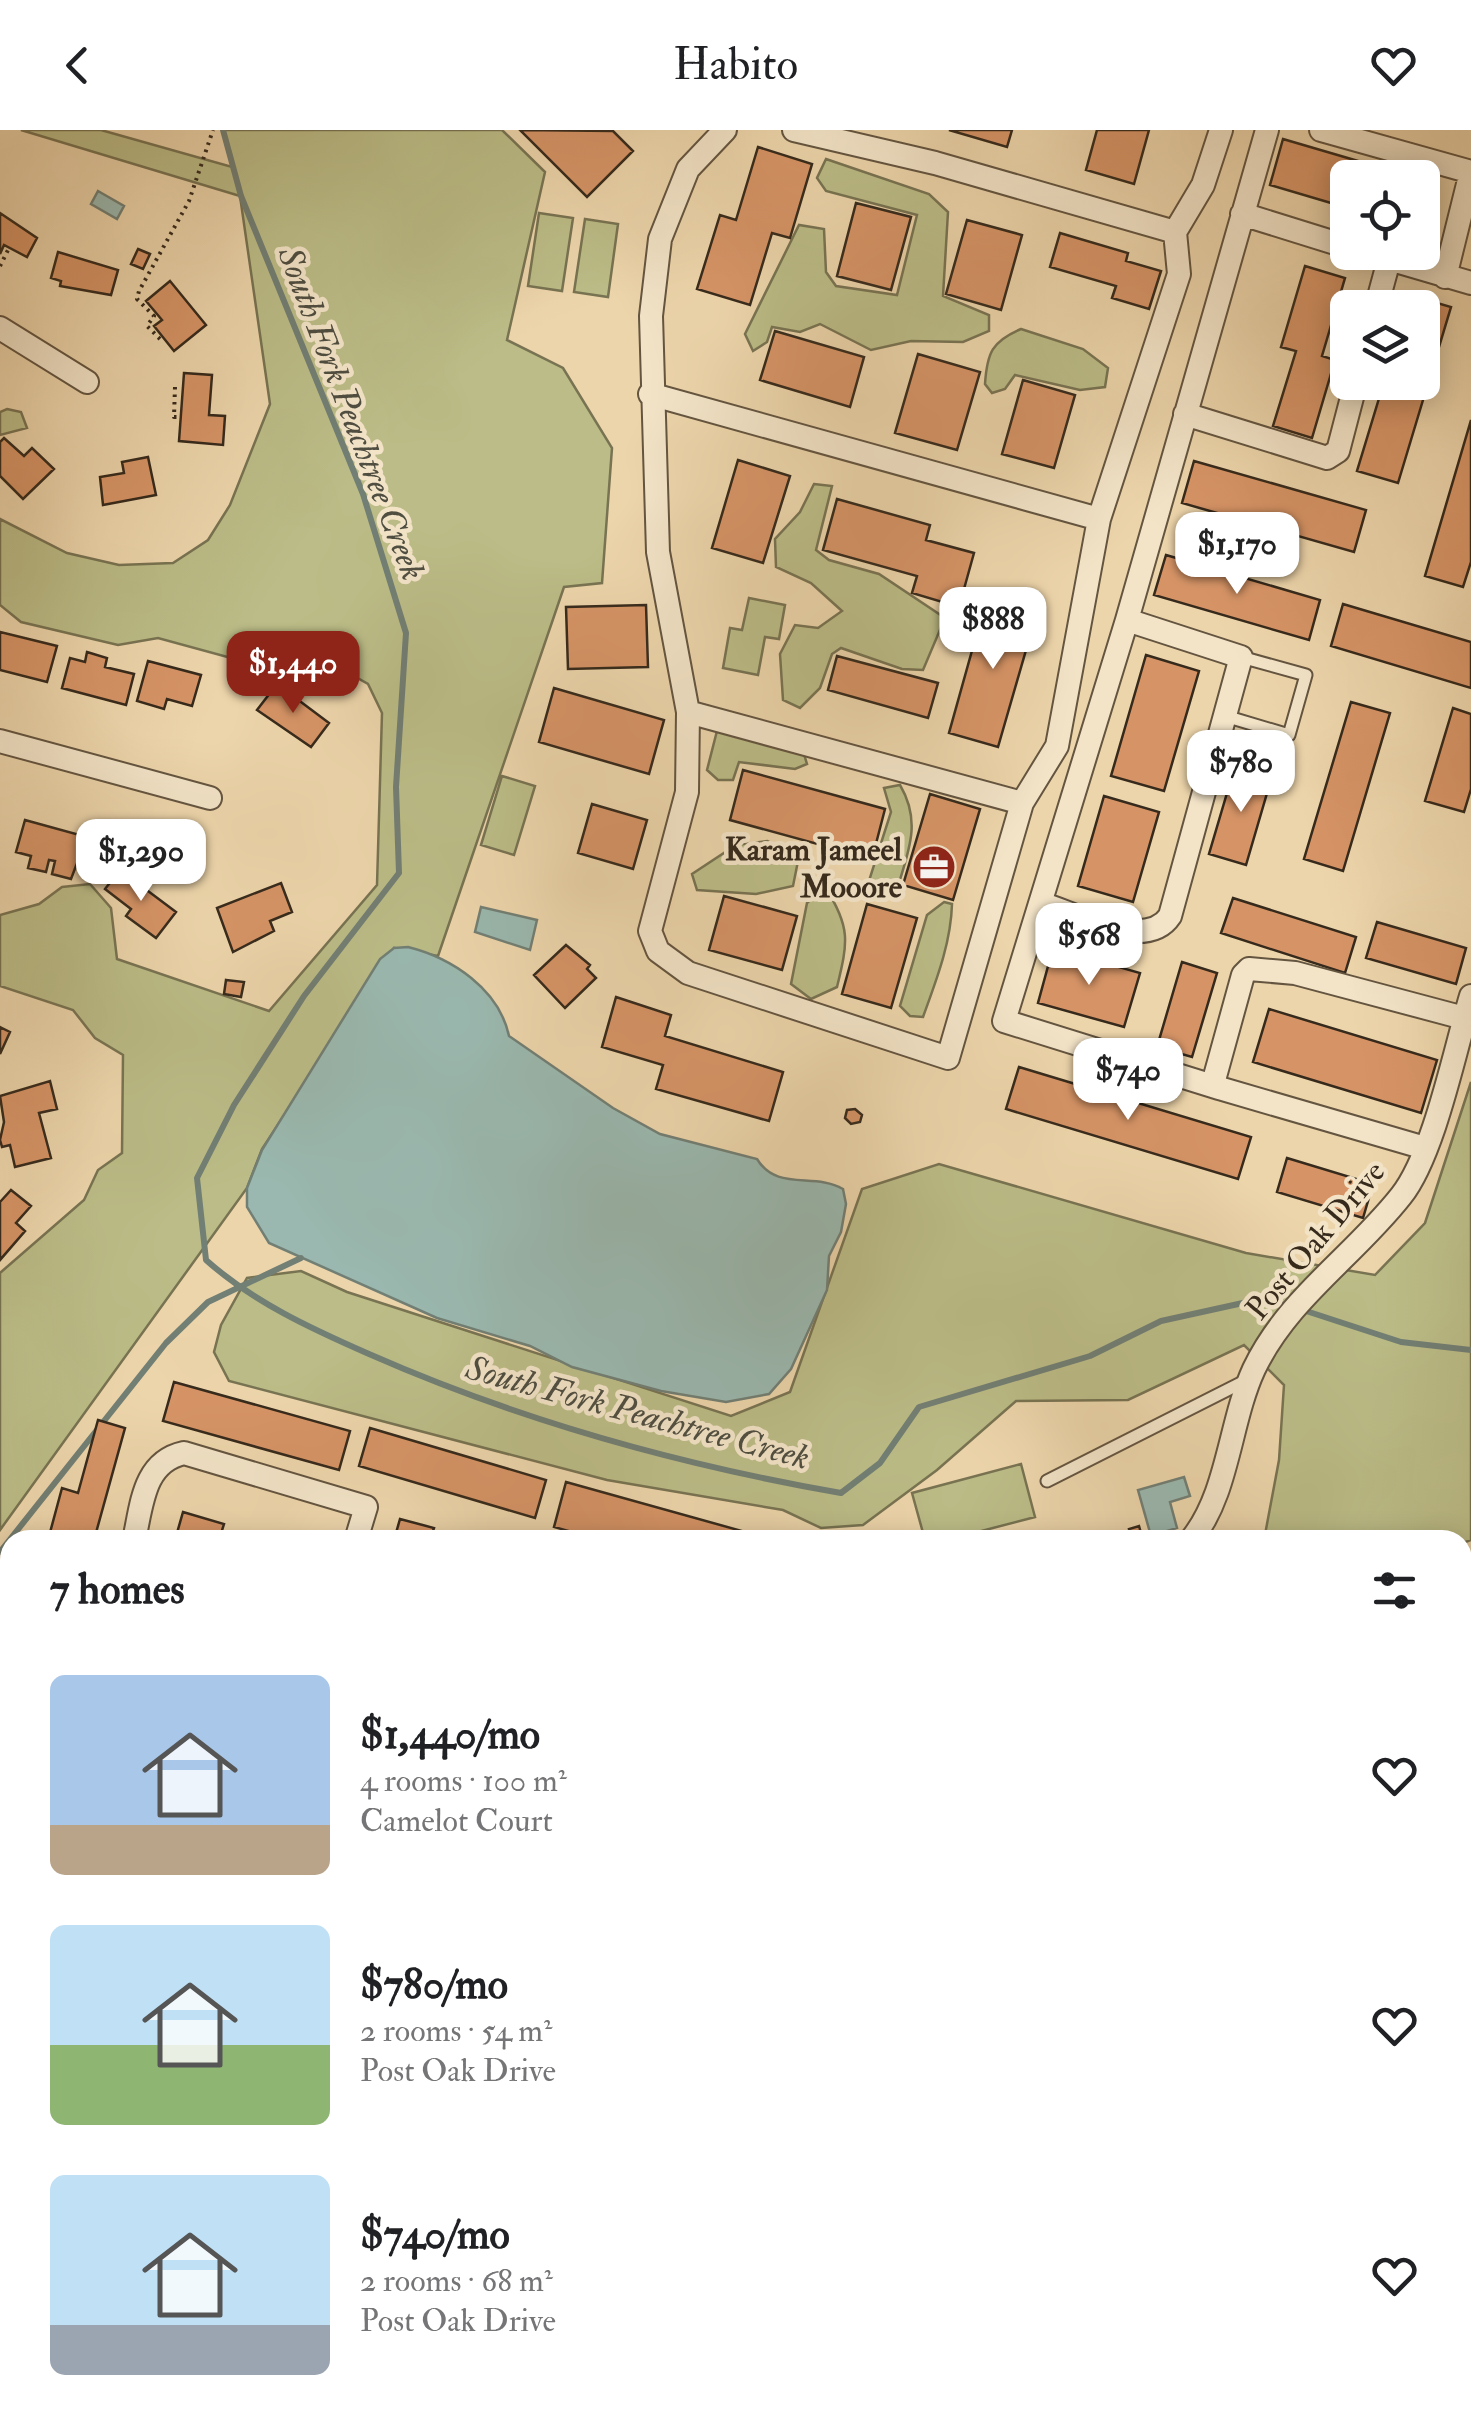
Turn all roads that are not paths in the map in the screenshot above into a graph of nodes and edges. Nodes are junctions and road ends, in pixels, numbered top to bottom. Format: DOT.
graph roads {
  1 [pos="725,130"];
  2 [pos="794,130"];
  3 [pos="1222,130"];
  4 [pos="1268,130"];
  5 [pos="1321,130"];
  6 [pos="1471,172"];
  7 [pos="1242,214"];
  8 [pos="1175,232"];
  9 [pos="1330,241"];
  10 [pos="1422,270"];
  11 [pos="1445,277"];
  12 [pos="1471,283"];
  13 [pos="0,328"];
  14 [pos="86,382"];
  15 [pos="650,394"];
  16 [pos="1351,400"];
  17 [pos="1185,414"];
  18 [pos="1098,519"];
  19 [pos="1127,620"];
  20 [pos="1242,656"];
  21 [pos="688,712"];
  22 [pos="1225,716"];
  23 [pos="0,742"];
  24 [pos="210,798"];
  25 [pos="1022,803"];
  26 [pos="1042,904"];
  27 [pos="1468,1007"];
  28 [pos="1218,1088"];
  29 [pos="1425,1148"];
  30 [pos="1251,1378"];
  31 [pos="1046,1481"];
  32 [pos="137,1530"];
  33 [pos="359,1530"];
  34 [pos="1197,1530"];
  1 -- 15 [label="street"];
  2 -- 8 [label="street"];
  3 -- 8 [label="street"];
  4 -- 7 [label="street"];
  5 -- 6 [label="street"];
  6 -- 11 [label="street"];
  7 -- 9 [label="street"];
  7 -- 17 [label="street"];
  8 -- 18 [label="street"];
  10 -- 11 [label="street"];
  11 -- 12 [label="street"];
  13 -- 14 [label="street"];
  15 -- 18 [label="street"];
  15 -- 21 [label="street"];
  16 -- 17 [label="street"];
  17 -- 19 [label="street"];
  18 -- 25 [label="street"];
  19 -- 20 [label="street"];
  19 -- 26 [label="street"];
  20 -- 22 [label="street"];
  20 -- 22 [label="lane"];
  21 -- 25 [label="street"];
  21 -- 25 [label="street"];
  22 -- 26 [label="street"];
  23 -- 24 [label="street"];
  26 -- 28 [label="street"];
  27 -- 28 [label="street, Post Oak Drive"];
  27 -- 29 [label="street, Post Oak Drive"];
  28 -- 29 [label="street, Post Oak Drive"];
  29 -- 30 [label="street, Post Oak Drive"];
  30 -- 31 [label="lane"];
  30 -- 34 [label="street, Post Oak Drive"];
  32 -- 33 [label="street"];
}
